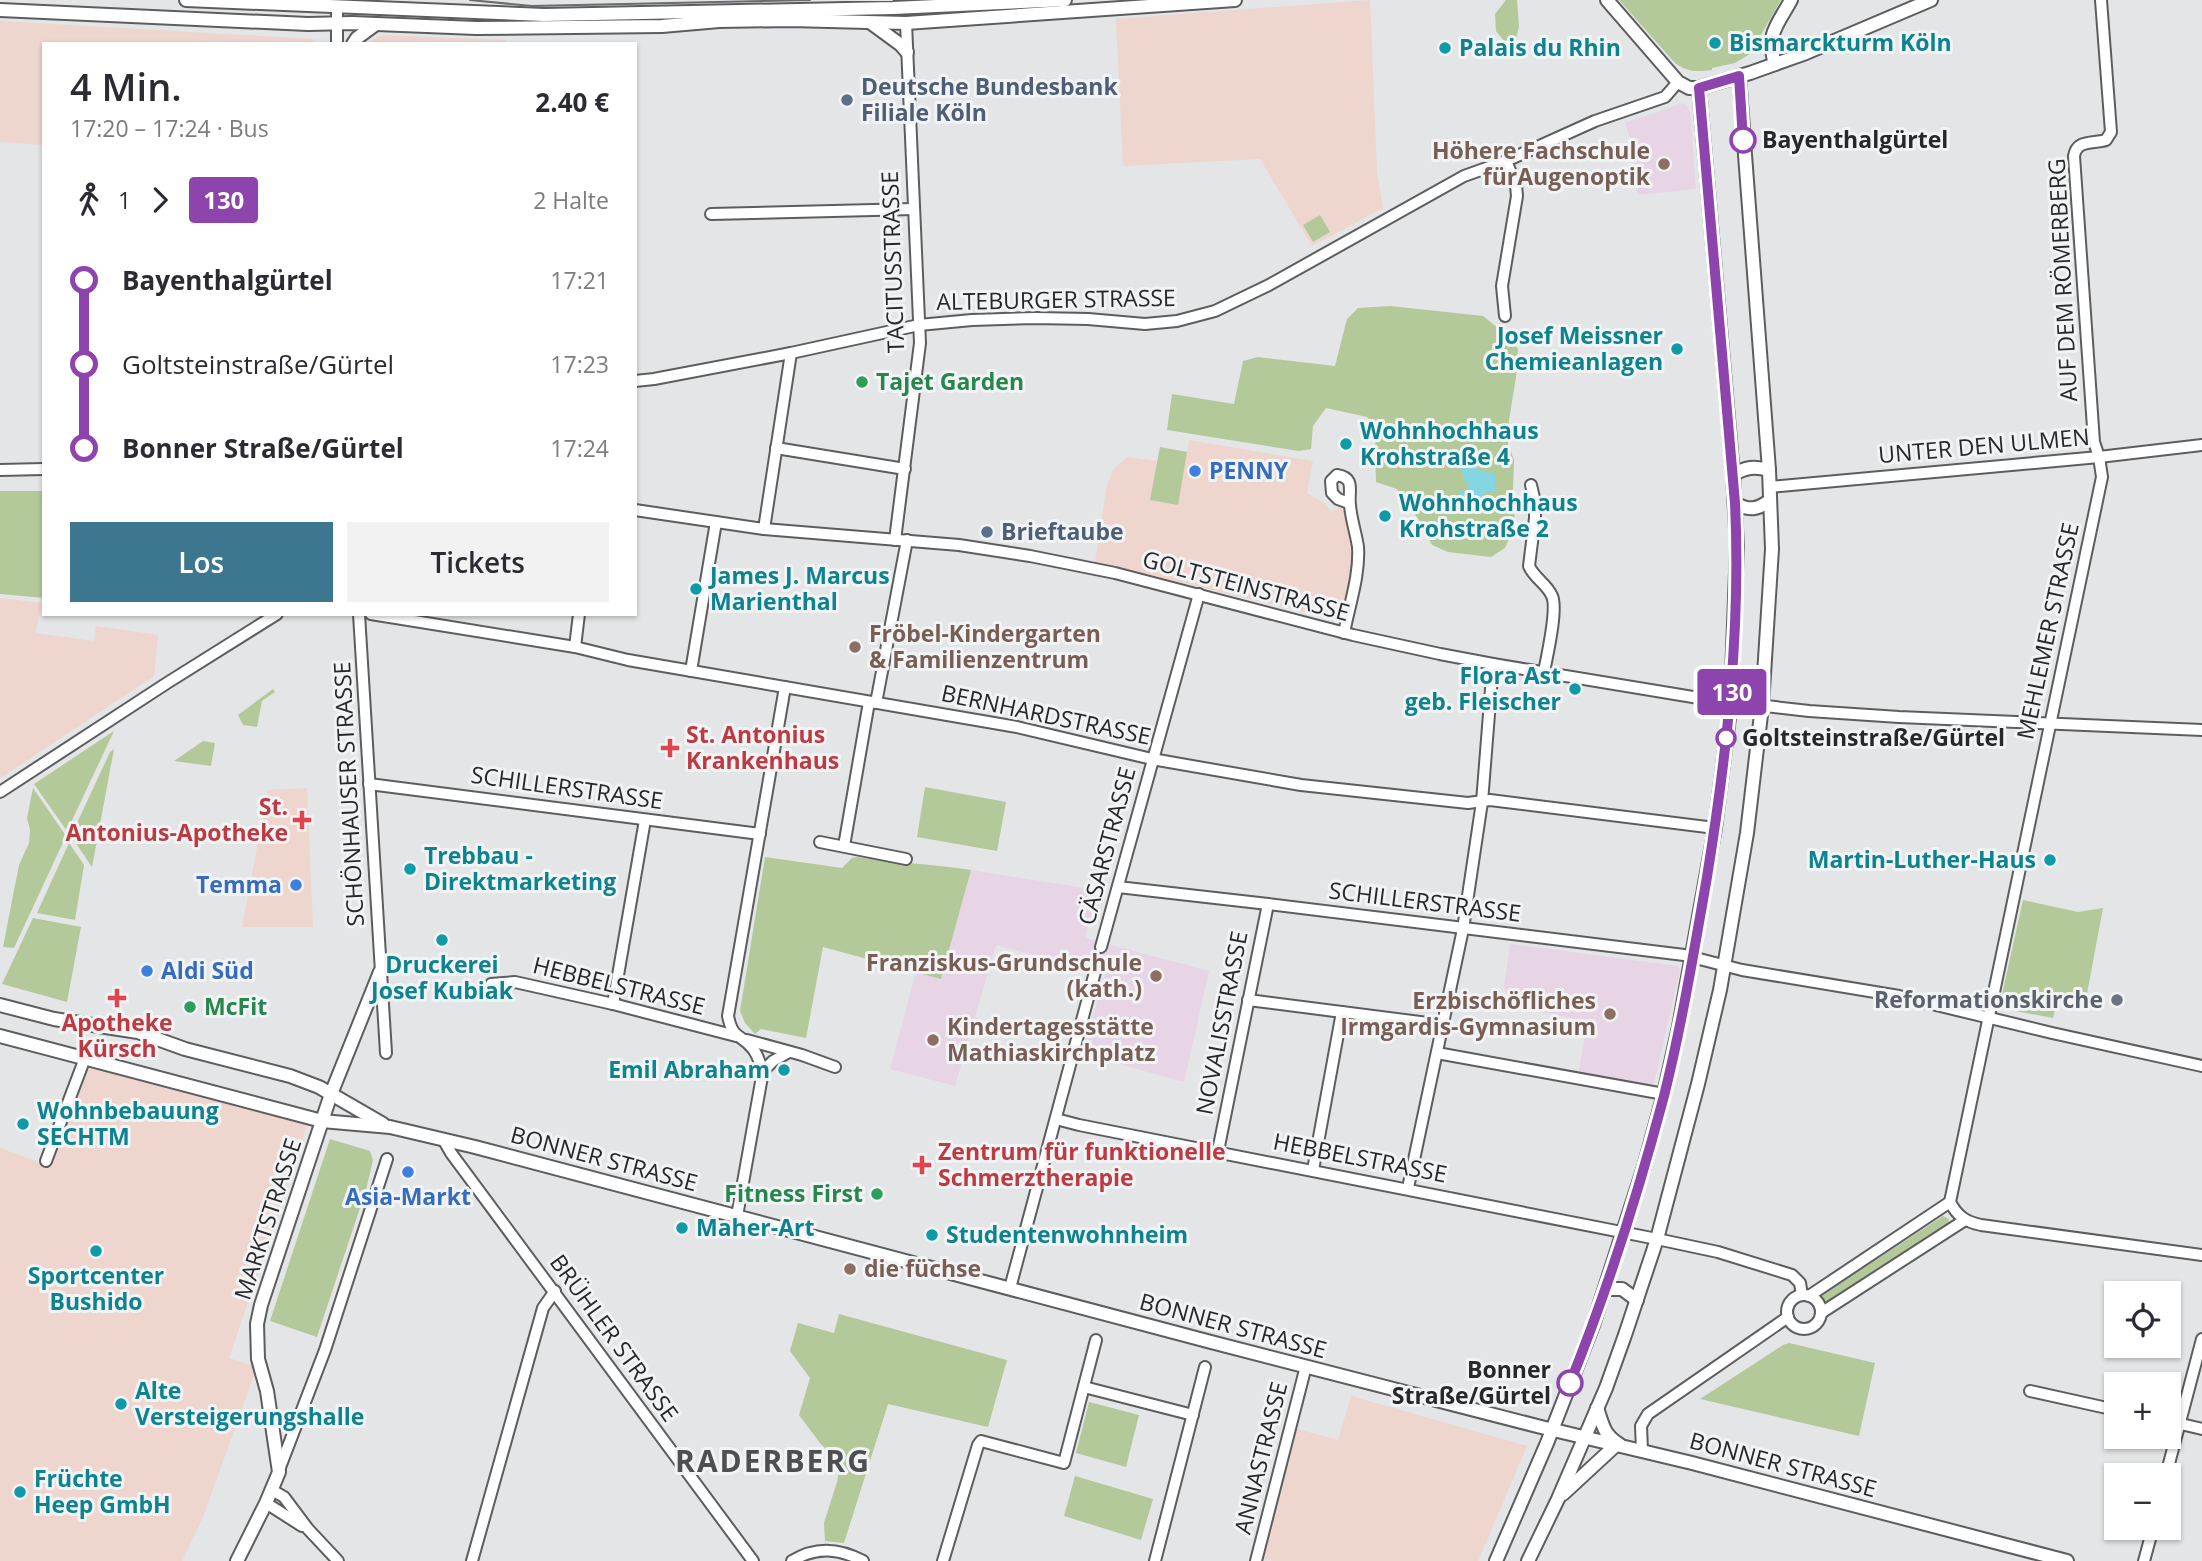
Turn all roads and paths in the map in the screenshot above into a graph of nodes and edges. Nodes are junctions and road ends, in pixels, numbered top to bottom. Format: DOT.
graph roads {
  1 [pos="186,0"];
  2 [pos="1065,0"];
  3 [pos="1235,0"];
  4 [pos="1607,0"];
  5 [pos="1791,0"];
  6 [pos="1931,0"];
  7 [pos="2101,0"];
  8 [pos="337,6"];
  9 [pos="0,10"];
  10 [pos="870,23"];
  11 [pos="906,23"];
  12 [pos="337,24"];
  13 [pos="376,24"];
  14 [pos="337,42"];
  15 [pos="354,42"];
  16 [pos="907,52"];
  17 [pos="1775,64"];
  18 [pos="1739,76"];
  19 [pos="1678,82"];
  20 [pos="1699,88"];
  21 [pos="1506,161"];
  22 [pos="914,209"];
  23 [pos="711,214"];
  24 [pos="1505,316"];
  25 [pos="919,325"];
  26 [pos="791,353"];
  27 [pos="637,381"];
  28 [pos="2202,445"];
  29 [pos="776,448"];
  30 [pos="2099,457"];
  31 [pos="42,469"];
  32 [pos="905,469"];
  33 [pos="0,470"];
  34 [pos="1769,470"];
  35 [pos="1733,475"];
  36 [pos="1531,485"];
  37 [pos="1770,494"];
  38 [pos="1349,503"];
  39 [pos="1735,503"];
  40 [pos="637,510"];
  41 [pos="716,522"];
  42 [pos="764,529"];
  43 [pos="901,540"];
  44 [pos="1199,594"];
  45 [pos="275,616"];
  46 [pos="359,616"];
  47 [pos="383,616"];
  48 [pos="579,616"];
  49 [pos="1344,633"];
  50 [pos="575,647"];
  51 [pos="1493,664"];
  52 [pos="691,671"];
  53 [pos="1544,672"];
  54 [pos="785,687"];
  55 [pos="1731,702"];
  56 [pos="872,703"];
  57 [pos="1762,706"];
  58 [pos="2050,723"];
  59 [pos="2202,730"];
  60 [pos="1152,759"];
  61 [pos="369,784"];
  62 [pos="0,792"];
  63 [pos="1482,802"];
  64 [pos="645,820"];
  65 [pos="1715,828"];
  66 [pos="760,834"];
  67 [pos="820,842"];
  68 [pos="844,846"];
  69 [pos="906,859"];
  70 [pos="1118,887"];
  71 [pos="1268,904"];
  72 [pos="1463,929"];
  73 [pos="1101,947"];
  74 [pos="1693,957"];
  75 [pos="1725,966"];
  76 [pos="380,972"];
  77 [pos="1095,972"];
  78 [pos="491,984"];
  79 [pos="1248,1000"];
  80 [pos="613,1004"];
  81 [pos="0,1005"];
  82 [pos="1342,1012"];
  83 [pos="1989,1016"];
  84 [pos="1444,1025"];
  85 [pos="0,1036"];
  86 [pos="739,1038"];
  87 [pos="789,1052"];
  88 [pos="386,1053"];
  89 [pos="1437,1053"];
  90 [pos="85,1058"];
  91 [pos="2202,1066"];
  92 [pos="835,1067"];
  93 [pos="763,1071"];
  94 [pos="1664,1094"];
  95 [pos="329,1100"];
  96 [pos="1056,1119"];
  97 [pos="322,1121"];
  98 [pos="390,1127"];
  99 [pos="443,1139"];
  100 [pos="1218,1151"];
  101 [pos="387,1159"];
  102 [pos="46,1161"];
  103 [pos="1312,1170"];
  104 [pos="1408,1188"];
  105 [pos="1950,1202"];
  106 [pos="737,1216"];
  107 [pos="1965,1220"];
  108 [pos="1624,1234"];
  109 [pos="1657,1238"];
  110 [pos="2202,1255"];
  111 [pos="1010,1288"];
  112 [pos="1606,1289"];
  113 [pos="555,1291"];
  114 [pos="1805,1296"];
  115 [pos="1637,1300"];
  116 [pos="1821,1312"];
  117 [pos="1788,1317"];
  118 [pos="2202,1339"];
  119 [pos="1096,1340"];
  120 [pos="1306,1366"];
  121 [pos="1205,1367"];
  122 [pos="1084,1387"];
  123 [pos="2030,1391"];
  124 [pos="2181,1401"];
  125 [pos="2104,1407"];
  126 [pos="1597,1408"];
  127 [pos="1193,1415"];
  128 [pos="2181,1424"];
  129 [pos="2202,1429"];
  130 [pos="1552,1430"];
  131 [pos="1584,1437"];
  132 [pos="1620,1445"];
  133 [pos="1642,1450"];
  134 [pos="279,1472"];
  135 [pos="272,1490"];
  136 [pos="1558,1499"];
  137 [pos="266,1503"];
  138 [pos="308,1529"];
  139 [pos="2150,1540"];
  140 [pos="237,1561"];
  141 [pos="338,1561"];
  142 [pos="472,1561"];
  143 [pos="753,1561"];
  144 [pos="792,1561"];
  145 [pos="863,1561"];
  146 [pos="943,1561"];
  147 [pos="1155,1561"];
  148 [pos="1256,1561"];
  149 [pos="1496,1561"];
  150 [pos="1528,1561"];
  151 [pos="2067,1561"];
  152 [pos="2144,1561"];
  1 -- 8 [label="main road"];
  2 -- 8 [label="main road"];
  3 -- 11 [label="main road"];
  4 -- 19 [label="main road"];
  5 -- 17 [label="main road"];
  6 -- 17 [label="main road"];
  7 -- 30 [label="street, AUF DEM RÖMERBERG"];
  8 -- 12 [label="street"];
  9 -- 12 [label="main road"];
  10 -- 11 [label="main road"];
  10 -- 13 [label="main road"];
  10 -- 16 [label="main road"];
  11 -- 16 [label="street, TACITUSSTRASSE"];
  12 -- 13 [label="main road"];
  12 -- 14 [label="street"];
  13 -- 15 [label="main road"];
  16 -- 22 [label="street, TACITUSSTRASSE"];
  17 -- 18 [label="main road"];
  18 -- 20 [label="main road"];
  18 -- 34 [label="main road"];
  19 -- 20 [label="main road"];
  19 -- 21 [label="street, ALTEBURGER STRASSE"];
  20 -- 35 [label="main road"];
  21 -- 24 [label="street"];
  21 -- 25 [label="street, ALTEBURGER STRASSE"];
  22 -- 23 [label="street"];
  22 -- 25 [label="street, TACITUSSTRASSE"];
  25 -- 26 [label="street, ALTEBURGER STRASSE"];
  25 -- 32 [label="street, TACITUSSTRASSE"];
  26 -- 27 [label="street, ALTEBURGER STRASSE"];
  26 -- 29 [label="street"];
  28 -- 30 [label="street, UNTER DEN ULMEN"];
  29 -- 32 [label="street"];
  29 -- 42 [label="street"];
  30 -- 37 [label="street, UNTER DEN ULMEN"];
  30 -- 58 [label="street, MEHLEMER STRASSE"];
  31 -- 33 [label="street"];
  32 -- 43 [label="street, TACITUSSTRASSE"];
  34 -- 35 [label="main road"];
  34 -- 37 [label="main road"];
  35 -- 39 [label="main road"];
  36 -- 53 [label="street"];
  37 -- 39 [label="main road"];
  37 -- 57 [label="main road"];
  38 -- 49 [label="street"];
  39 -- 55 [label="main road"];
  40 -- 41 [label="street, GOLTSTEINSTRASSE"];
  41 -- 42 [label="street, GOLTSTEINSTRASSE"];
  41 -- 52 [label="street"];
  42 -- 43 [label="street, GOLTSTEINSTRASSE"];
  43 -- 44 [label="street, GOLTSTEINSTRASSE"];
  43 -- 56 [label="street, TACITUSSTRASSE"];
  44 -- 49 [label="street, GOLTSTEINSTRASSE"];
  44 -- 60 [label="street, CÄSARSTRASSE"];
  45 -- 62 [label="street"];
  46 -- 61 [label="street, SCHÖNHAUSER STRASSE"];
  47 -- 50 [label="street, BERNHARDSTRASSE"];
  48 -- 50 [label="street"];
  49 -- 51 [label="street, GOLTSTEINSTRASSE"];
  50 -- 52 [label="street, BERNHARDSTRASSE"];
  51 -- 53 [label="street, GOLTSTEINSTRASSE"];
  51 -- 63 [label="street"];
  52 -- 54 [label="street, BERNHARDSTRASSE"];
  53 -- 55 [label="street, GOLTSTEINSTRASSE"];
  54 -- 56 [label="street, BERNHARDSTRASSE"];
  54 -- 66 [label="street"];
  55 -- 57 [label="street, GOLTSTEINSTRASSE"];
  55 -- 65 [label="main road"];
  56 -- 60 [label="street, BERNHARDSTRASSE"];
  56 -- 68 [label="street, TACITUSSTRASSE"];
  57 -- 58 [label="street, GOLTSTEINSTRASSE"];
  57 -- 75 [label="main road"];
  58 -- 59 [label="street, GOLTSTEINSTRASSE"];
  58 -- 83 [label="street, MEHLEMER STRASSE"];
  60 -- 63 [label="street, BERNHARDSTRASSE"];
  60 -- 70 [label="street, CÄSARSTRASSE"];
  61 -- 64 [label="street, SCHILLERSTRASSE"];
  61 -- 76 [label="street, SCHÖNHAUSER STRASSE"];
  63 -- 65 [label="street, BERNHARDSTRASSE"];
  63 -- 72 [label="street"];
  64 -- 66 [label="street, SCHILLERSTRASSE"];
  64 -- 80 [label="street"];
  65 -- 74 [label="main road"];
  66 -- 86 [label="street"];
  67 -- 68 [label="street"];
  68 -- 69 [label="street"];
  70 -- 71 [label="street, SCHILLERSTRASSE"];
  70 -- 73 [label="street, CÄSARSTRASSE"];
  71 -- 72 [label="street, SCHILLERSTRASSE"];
  71 -- 79 [label="street, NOVALISSTRASSE"];
  72 -- 74 [label="street, SCHILLERSTRASSE"];
  72 -- 84 [label="street"];
  74 -- 75 [label="street, SCHILLERSTRASSE"];
  74 -- 94 [label="main road"];
  75 -- 83 [label="street, SCHILLERSTRASSE"];
  75 -- 109 [label="main road"];
  76 -- 88 [label="street, SCHÖNHAUSER STRASSE"];
  76 -- 95 [label="main road, SCHÖNHAUSER STRASSE"];
  77 -- 96 [label="street"];
  78 -- 80 [label="street, HEBBELSTRASSE"];
  79 -- 82 [label="street"];
  79 -- 100 [label="street, NOVALISSTRASSE"];
  80 -- 86 [label="street, HEBBELSTRASSE"];
  81 -- 95 [label="main road, BONNER STRASSE"];
  82 -- 84 [label="street"];
  82 -- 103 [label="street"];
  83 -- 91 [label="street, SCHILLERSTRASSE"];
  83 -- 105 [label="street, MEHLEMER STRASSE"];
  84 -- 89 [label="street"];
  85 -- 90 [label="main road, BONNER STRASSE"];
  86 -- 87 [label="street, HEBBELSTRASSE"];
  86 -- 93 [label="street"];
  87 -- 92 [label="street, HEBBELSTRASSE"];
  87 -- 93 [label="street"];
  89 -- 94 [label="street"];
  89 -- 104 [label="street"];
  90 -- 97 [label="main road, BONNER STRASSE"];
  90 -- 102 [label="street"];
  93 -- 106 [label="street"];
  94 -- 108 [label="main road"];
  95 -- 97 [label="main road, MARKTSTRASSE"];
  95 -- 98 [label="main road, BONNER STRASSE"];
  96 -- 100 [label="street, HEBBELSTRASSE"];
  96 -- 111 [label="street"];
  97 -- 98 [label="main road, BONNER STRASSE"];
  97 -- 134 [label="main road, MARKTSTRASSE"];
  98 -- 99 [label="main road, BONNER STRASSE"];
  99 -- 106 [label="main road, BONNER STRASSE"];
  99 -- 113 [label="street, BRÜHLER STRASSE"];
  100 -- 103 [label="street, HEBBELSTRASSE"];
  101 -- 134 [label="street, MARKTSTRASSE"];
  103 -- 104 [label="street, HEBBELSTRASSE"];
  104 -- 108 [label="street, HEBBELSTRASSE"];
  105 -- 107 [label="street"];
  105 -- 114 [label="street"];
  106 -- 111 [label="main road, BONNER STRASSE"];
  107 -- 110 [label="street"];
  107 -- 116 [label="street"];
  108 -- 109 [label="street, HEBBELSTRASSE"];
  108 -- 112 [label="main road"];
  109 -- 114 [label="street, HEBBELSTRASSE"];
  109 -- 115 [label="main road"];
  111 -- 120 [label="main road, BONNER STRASSE"];
  112 -- 115 [label="main road"];
  112 -- 130 [label="main road"];
  113 -- 142 [label="street"];
  113 -- 143 [label="street, BRÜHLER STRASSE"];
  114 -- 116 [label="street"];
  114 -- 117 [label="street"];
  115 -- 126 [label="main road"];
  116 -- 117 [label="street"];
  117 -- 133 [label="street"];
  118 -- 124 [label="street"];
  119 -- 122 [label="street"];
  120 -- 130 [label="main road, BONNER STRASSE"];
  120 -- 148 [label="street, ANNASTRASSE"];
  121 -- 127 [label="street, BONNER STRASSE"];
  122 -- 127 [label="street"];
  122 -- 146 [label="street"];
  123 -- 125 [label="street"];
  126 -- 131 [label="main road"];
  126 -- 132 [label="main road"];
  127 -- 147 [label="street, BONNER STRASSE"];
  128 -- 129 [label="street"];
  130 -- 131 [label="main road, BONNER STRASSE"];
  130 -- 149 [label="main road"];
  131 -- 132 [label="main road, BONNER STRASSE"];
  131 -- 136 [label="main road"];
  132 -- 133 [label="main road, BONNER STRASSE"];
  132 -- 136 [label="main road"];
  133 -- 151 [label="main road, BONNER STRASSE"];
  134 -- 135 [label="main road, MARKTSTRASSE"];
  135 -- 137 [label="main road, MARKTSTRASSE"];
  135 -- 138 [label="street"];
  136 -- 150 [label="main road"];
  137 -- 138 [label="street"];
  137 -- 140 [label="main road, MARKTSTRASSE"];
  138 -- 141 [label="street"];
  139 -- 152 [label="street"];
  144 -- 145 [label="street"];
}
